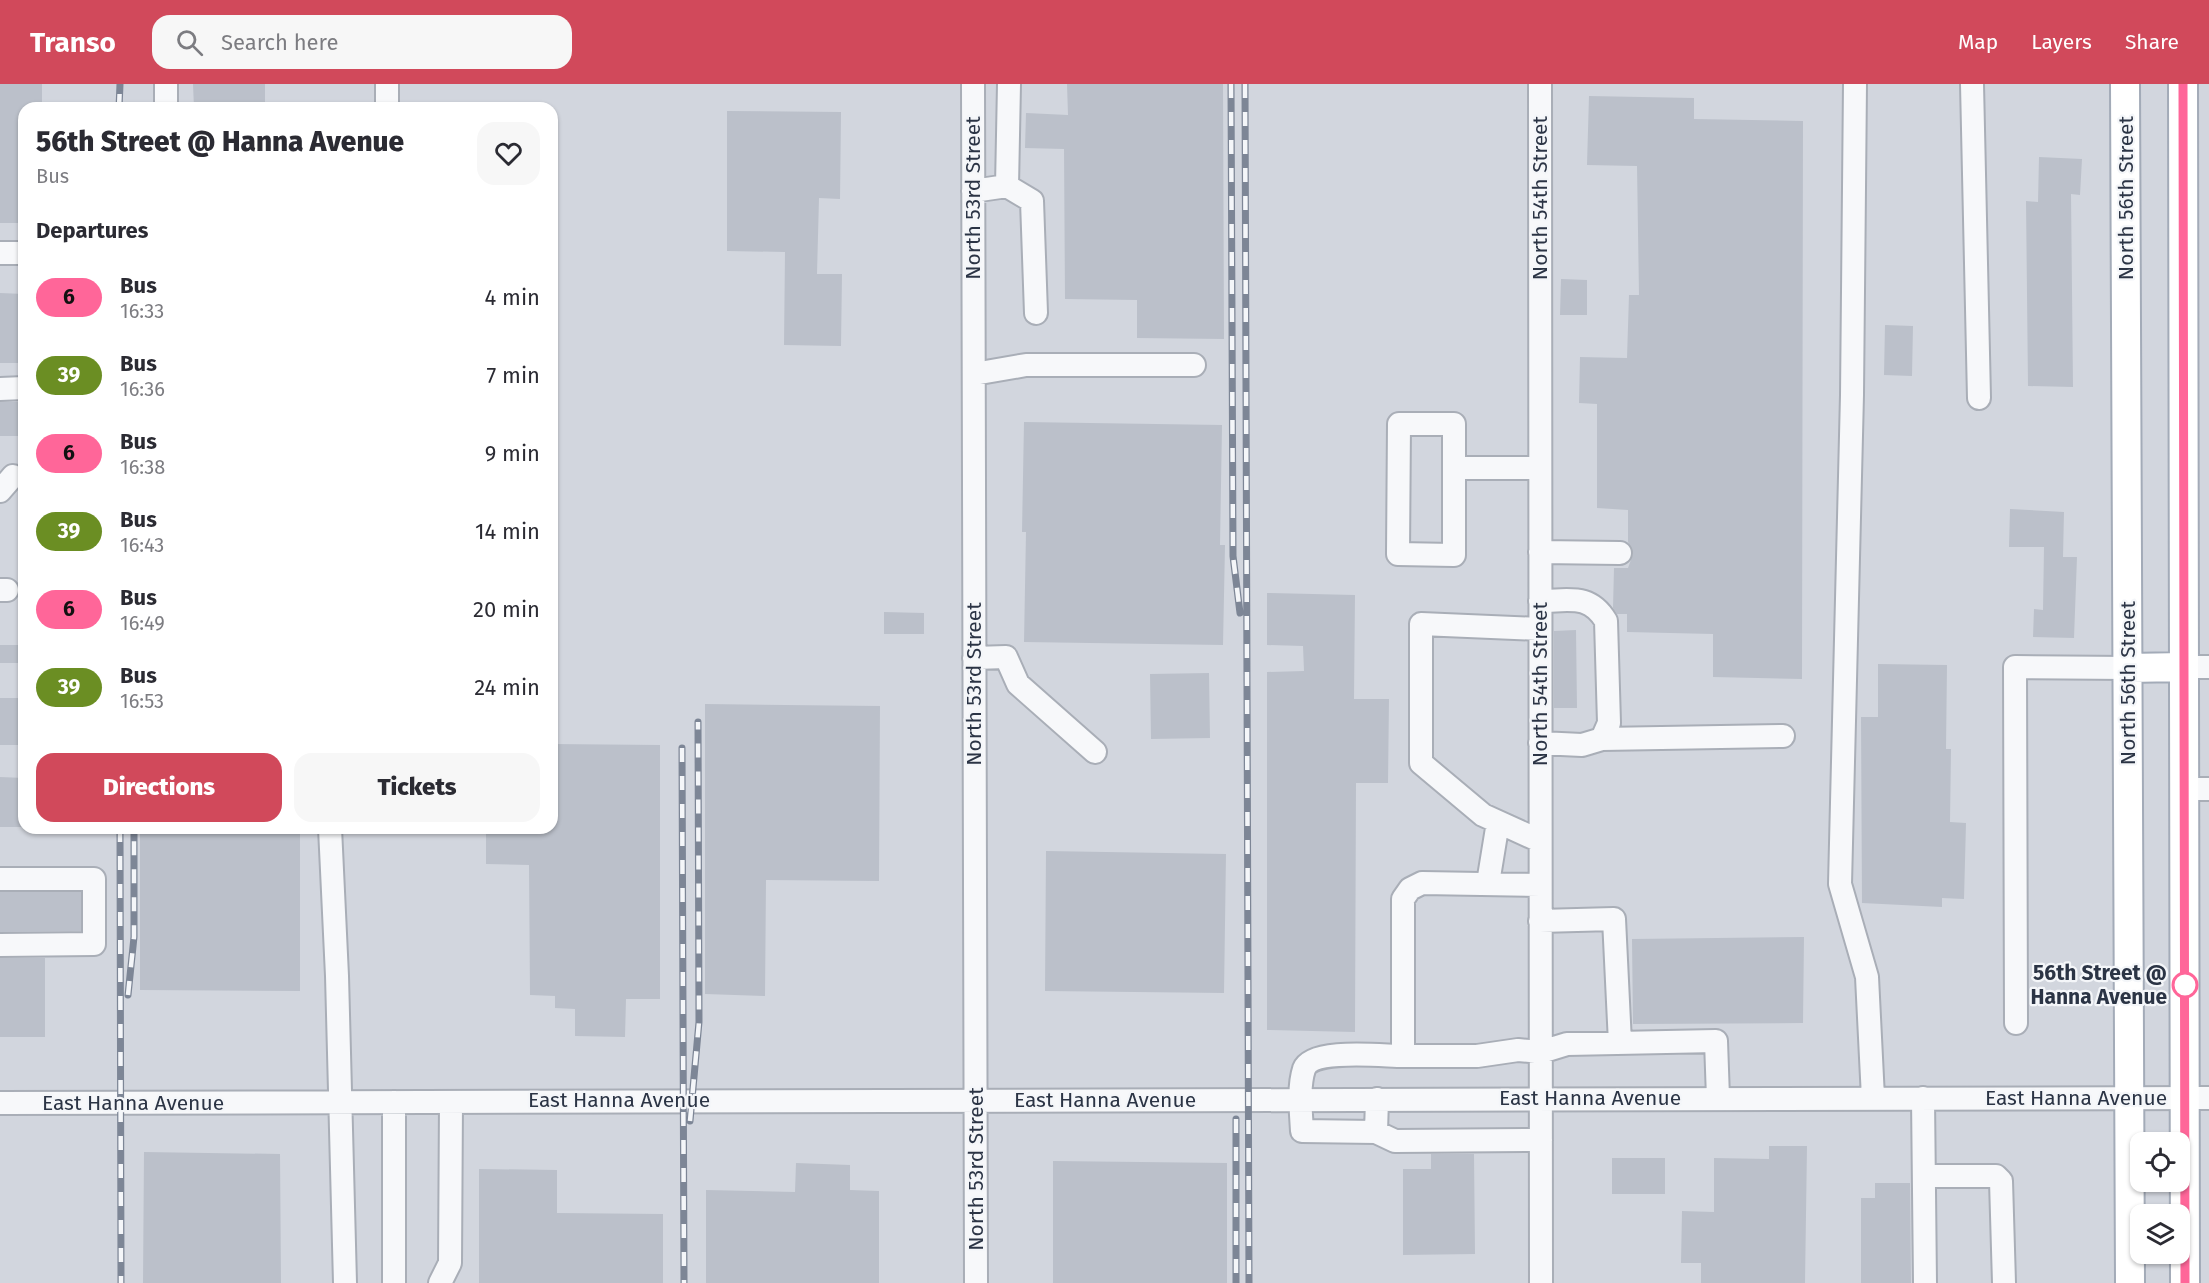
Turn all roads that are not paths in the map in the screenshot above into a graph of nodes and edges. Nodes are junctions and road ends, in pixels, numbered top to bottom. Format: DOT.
graph roads {
  1 [pos="166,84"];
  2 [pos="387,84"];
  3 [pos="973,84"];
  4 [pos="1009,84"];
  5 [pos="1540,84"];
  6 [pos="1855,84"];
  7 [pos="1972,84"];
  8 [pos="2125,84"];
  9 [pos="2183,84"];
  10 [pos="166,102"];
  11 [pos="387,102"];
  12 [pos="1006,186"];
  13 [pos="973,191"];
  14 [pos="0,253"];
  15 [pos="18,253"];
  16 [pos="1036,313"];
  17 [pos="1194,365"];
  18 [pos="974,374"];
  19 [pos="18,388"];
  20 [pos="0,389"];
  21 [pos="1979,398"];
  22 [pos="1454,468"];
  23 [pos="1540,468"];
  24 [pos="1540,552"];
  25 [pos="1620,553"];
  26 [pos="1540,601"];
  27 [pos="1540,629"];
  28 [pos="974,658"];
  29 [pos="2197,667"];
  30 [pos="2128,668"];
  31 [pos="1783,736"];
  32 [pos="1602,739"];
  33 [pos="1540,743"];
  34 [pos="1095,752"];
  35 [pos="2197,789"];
  36 [pos="1498,822"];
  37 [pos="330,834"];
  38 [pos="1540,841"];
  39 [pos="0,879"];
  40 [pos="1488,883"];
  41 [pos="1540,885"];
  42 [pos="1540,921"];
  43 [pos="0,945"];
  44 [pos="2016,1023"];
  45 [pos="1620,1043"];
  46 [pos="1541,1052"];
  47 [pos="1403,1056"];
  48 [pos="1541,1097"];
  49 [pos="1718,1098"];
  50 [pos="1873,1098"];
  51 [pos="1923,1098"];
  52 [pos="2130,1098"];
  53 [pos="2197,1098"];
  54 [pos="1377,1099"];
  55 [pos="975,1100"];
  56 [pos="1300,1100"];
  57 [pos="340,1102"];
  58 [pos="394,1102"];
  59 [pos="451,1102"];
  60 [pos="0,1103"];
  61 [pos="1386,1136"];
  62 [pos="1541,1140"];
  63 [pos="1924,1176"];
  64 [pos="345,1283"];
  65 [pos="394,1283"];
  66 [pos="440,1283"];
  67 [pos="976,1283"];
  68 [pos="1541,1283"];
  69 [pos="1925,1283"];
  70 [pos="2004,1283"];
  71 [pos="2130,1283"];
  72 [pos="2185,1283"];
  1 -- 10 [label="street"];
  2 -- 11 [label="street"];
  3 -- 13 [label="street, North 53rd Street"];
  4 -- 12 [label="street"];
  5 -- 23 [label="street, North 54th Street"];
  6 -- 50 [label="street"];
  7 -- 21 [label="street"];
  8 -- 30 [label="main road, North 56th Street"];
  9 -- 29 [label="main road"];
  12 -- 13 [label="street"];
  12 -- 16 [label="street"];
  13 -- 18 [label="street, North 53rd Street"];
  14 -- 15 [label="street"];
  17 -- 18 [label="street"];
  18 -- 28 [label="street, North 53rd Street"];
  19 -- 20 [label="street"];
  22 -- 22 [label="street"];
  22 -- 23 [label="street"];
  23 -- 24 [label="street, North 54th Street"];
  24 -- 25 [label="street"];
  24 -- 26 [label="street, North 54th Street"];
  26 -- 27 [label="street, North 54th Street"];
  26 -- 32 [label="street"];
  27 -- 33 [label="street, North 54th Street"];
  27 -- 36 [label="street"];
  28 -- 34 [label="street"];
  28 -- 55 [label="street, North 53rd Street"];
  29 -- 30 [label="main road"];
  29 -- 35 [label="main road"];
  30 -- 44 [label="street"];
  30 -- 52 [label="main road, North 56th Street"];
  31 -- 32 [label="street"];
  32 -- 33 [label="street"];
  33 -- 38 [label="street, North 54th Street"];
  35 -- 53 [label="main road"];
  36 -- 38 [label="street"];
  36 -- 40 [label="street"];
  37 -- 57 [label="street"];
  38 -- 41 [label="street, North 54th Street"];
  39 -- 43 [label="street"];
  40 -- 41 [label="street"];
  40 -- 47 [label="street"];
  41 -- 42 [label="street, North 54th Street"];
  42 -- 45 [label="street"];
  42 -- 46 [label="street, North 54th Street"];
  45 -- 46 [label="street"];
  45 -- 49 [label="street"];
  46 -- 47 [label="street"];
  46 -- 48 [label="street, North 54th Street"];
  47 -- 56 [label="street"];
  48 -- 49 [label="street, East Hanna Avenue"];
  48 -- 54 [label="street, East Hanna Avenue"];
  48 -- 62 [label="street, North 54th Street"];
  49 -- 50 [label="street, East Hanna Avenue"];
  50 -- 51 [label="street, East Hanna Avenue"];
  51 -- 52 [label="street, East Hanna Avenue"];
  51 -- 63 [label="street"];
  52 -- 53 [label="street, East Hanna Avenue"];
  52 -- 71 [label="main road, North 56th Street"];
  53 -- 72 [label="main road"];
  54 -- 56 [label="street, East Hanna Avenue"];
  54 -- 61 [label="street"];
  55 -- 56 [label="street, East Hanna Avenue"];
  55 -- 59 [label="street, East Hanna Avenue"];
  55 -- 67 [label="street, North 53rd Street"];
  56 -- 61 [label="street"];
  57 -- 58 [label="street, East Hanna Avenue"];
  57 -- 60 [label="street, East Hanna Avenue"];
  57 -- 64 [label="street"];
  58 -- 59 [label="street, East Hanna Avenue"];
  58 -- 65 [label="street"];
  59 -- 66 [label="street"];
  61 -- 62 [label="street"];
  62 -- 68 [label="street, North 54th Street"];
  63 -- 69 [label="street"];
  63 -- 70 [label="street"];
}
